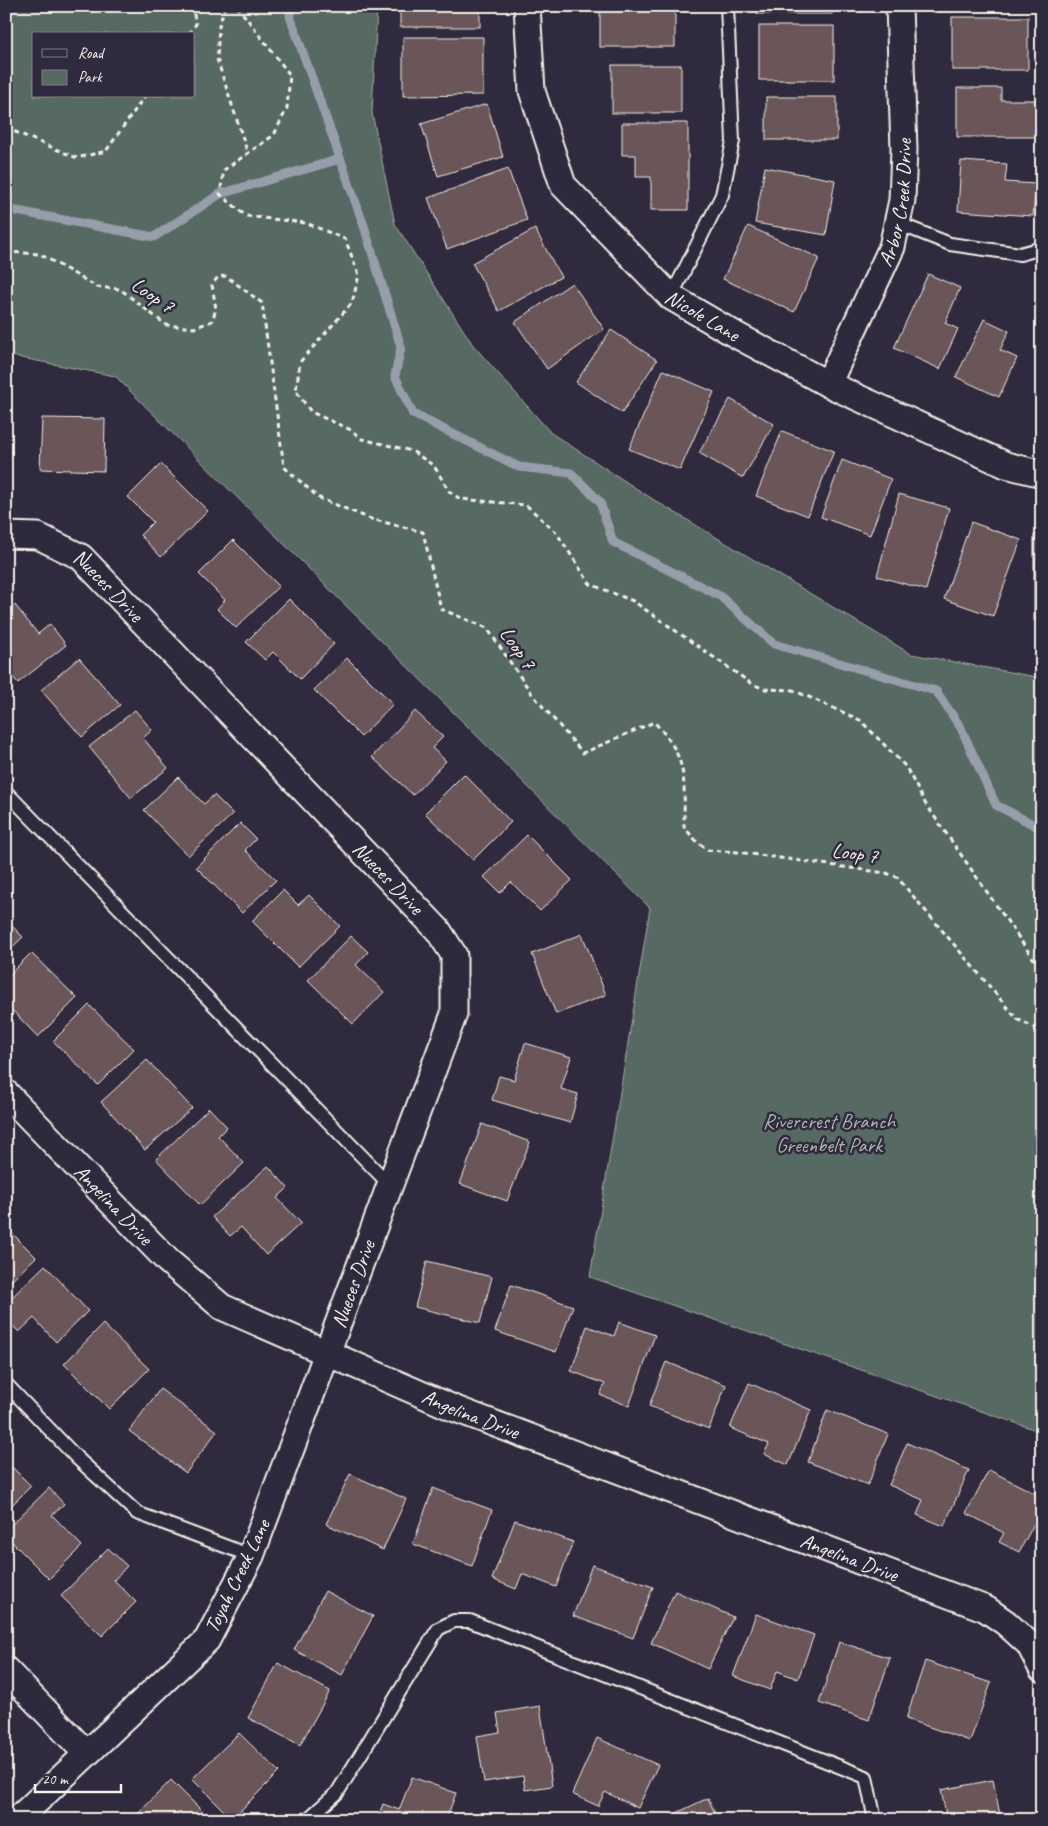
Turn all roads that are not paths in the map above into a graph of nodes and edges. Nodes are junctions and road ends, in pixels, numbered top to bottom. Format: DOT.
graph roads {
  1 [pos="526,6"];
  2 [pos="727,6"];
  3 [pos="899,6"];
  4 [pos="897,223"];
  5 [pos="1042,248"];
  6 [pos="671,296"];
  7 [pos="828,384"];
  8 [pos="1042,474"];
  9 [pos="6,535"];
  10 [pos="6,792"];
  11 [pos="6,1093"];
  12 [pos="390,1185"];
  13 [pos="327,1352"];
  14 [pos="6,1384"];
  15 [pos="251,1556"];
  16 [pos="1042,1669"];
  17 [pos="6,1670"];
  18 [pos="86,1753"];
  19 [pos="17,1820"];
  20 [pos="307,1820"];
  21 [pos="875,1820"];
  1 -- 6 [label="street, Nicole Lane"];
  2 -- 6 [label="lane"];
  3 -- 4 [label="street, Arbor Creek Drive"];
  4 -- 5 [label="lane"];
  4 -- 7 [label="street, Arbor Creek Drive"];
  6 -- 7 [label="street, Nicole Lane"];
  7 -- 8 [label="street, Nicole Lane"];
  9 -- 12 [label="street, Nueces Drive"];
  10 -- 12 [label="lane"];
  11 -- 13 [label="street, Angelina Drive"];
  12 -- 13 [label="street, Nueces Drive"];
  13 -- 15 [label="street, Toyah Creek Lane"];
  13 -- 16 [label="street, Angelina Drive"];
  14 -- 15 [label="lane"];
  15 -- 18 [label="street, Toyah Creek Lane"];
  17 -- 18 [label="street"];
  18 -- 19 [label="street, Toyah Creek Lane"];
  20 -- 21 [label="lane"];
}
